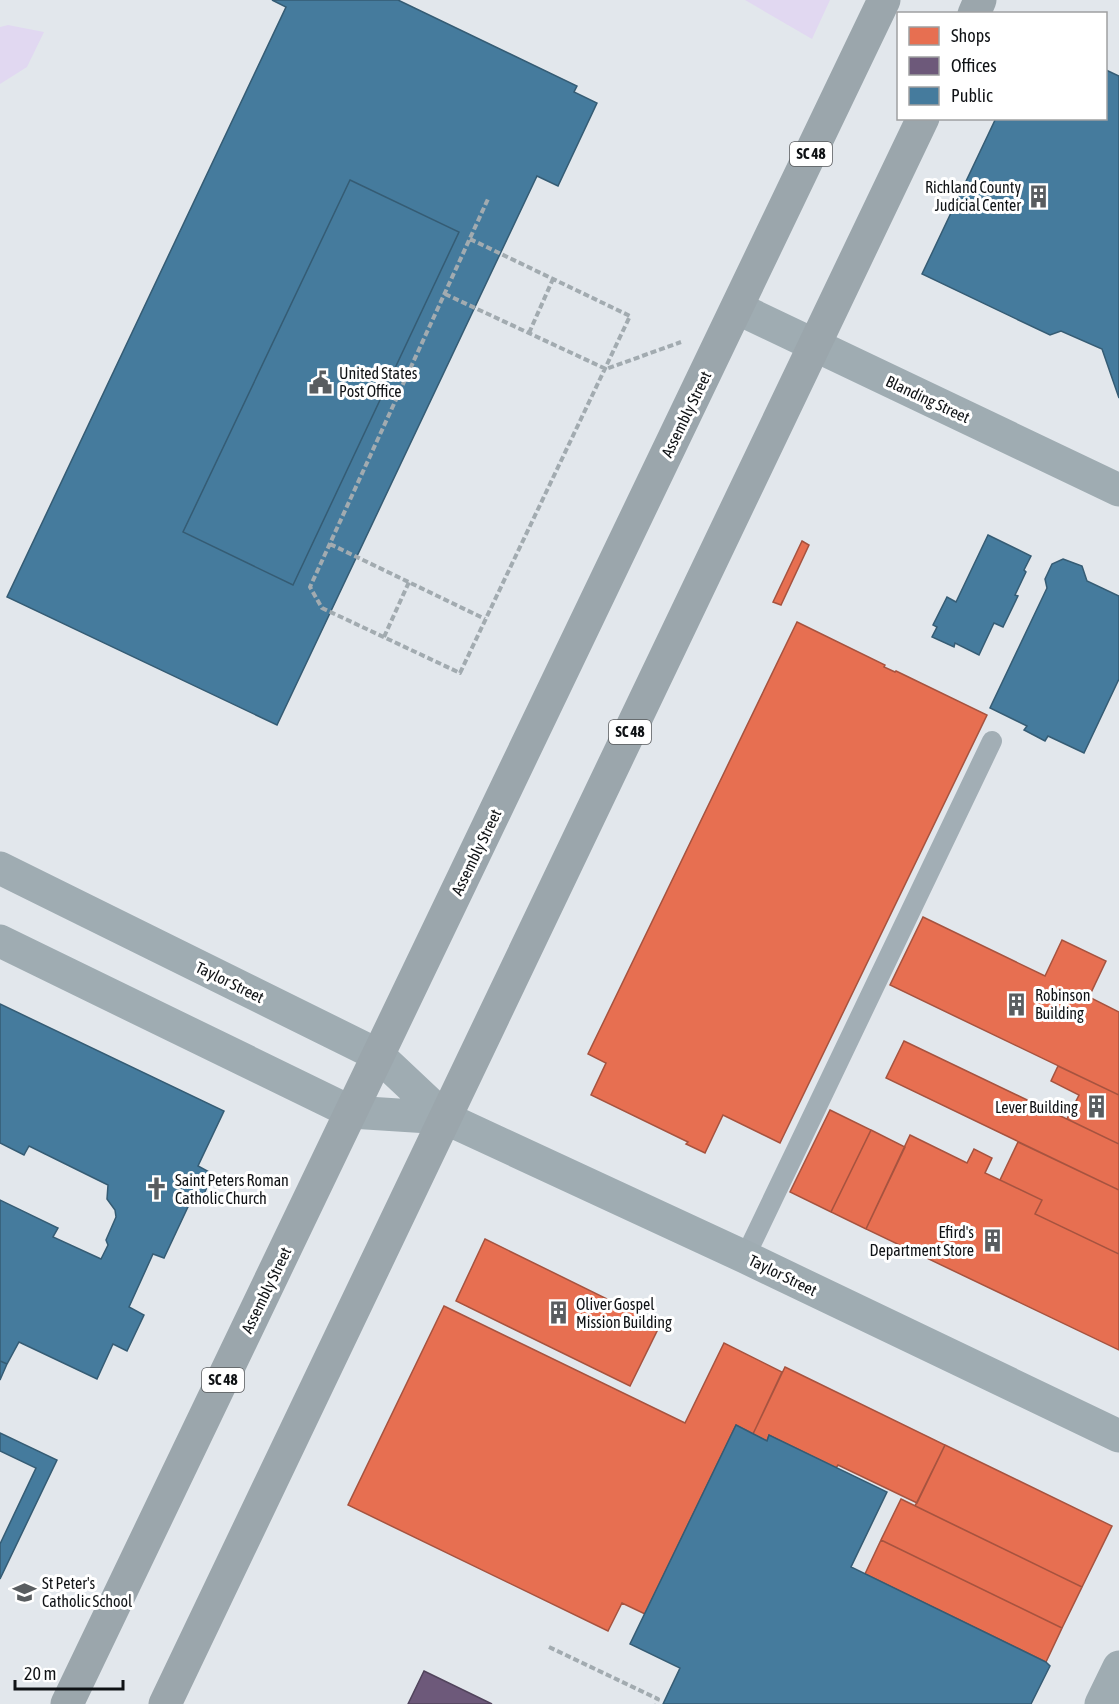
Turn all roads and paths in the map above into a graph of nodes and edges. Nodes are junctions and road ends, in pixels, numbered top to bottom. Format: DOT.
graph roads {
  1 [pos="884,0"];
  2 [pos="922,120"];
  3 [pos="488,200"];
  4 [pos="470,239"];
  5 [pos="553,279"];
  6 [pos="445,294"];
  7 [pos="737,308"];
  8 [pos="529,333"];
  9 [pos="681,342"];
  10 [pos="815,345"];
  11 [pos="606,369"];
  12 [pos="1119,490"];
  13 [pos="330,544"];
  14 [pos="409,582"];
  15 [pos="485,619"];
  16 [pos="384,637"];
  17 [pos="993,741"];
  18 [pos="0,868"];
  19 [pos="0,941"];
  20 [pos="378,1055"];
  21 [pos="351,1112"];
  22 [pos="445,1118"];
  23 [pos="745,1257"];
  24 [pos="1119,1436"];
  25 [pos="549,1647"];
  26 [pos="1119,1667"];
  27 [pos="67,1704"];
  28 [pos="165,1704"];
  29 [pos="656,1704"];
  30 [pos="1101,1704"];
  1 -- 7 [label="main road, Assembly Street / SC 48"];
  2 -- 10 [label="main road, SC 48"];
  3 -- 4 [label="path"];
  4 -- 5 [label="path"];
  4 -- 6 [label="path"];
  5 -- 8 [label="path"];
  5 -- 11 [label="path"];
  6 -- 8 [label="path"];
  6 -- 13 [label="path"];
  7 -- 10 [label="main road, Blanding Street"];
  7 -- 20 [label="main road, Assembly Street / SC 48"];
  8 -- 11 [label="path"];
  9 -- 11 [label="path"];
  10 -- 12 [label="main road, Blanding Street"];
  10 -- 22 [label="main road, SC 48"];
  11 -- 15 [label="path"];
  13 -- 14 [label="path"];
  13 -- 16 [label="path"];
  14 -- 15 [label="path"];
  14 -- 16 [label="path"];
  15 -- 16 [label="path"];
  17 -- 23 [label="lane"];
  18 -- 20 [label="main road, Taylor Street"];
  19 -- 21 [label="main road, Taylor Street"];
  20 -- 21 [label="main road, Assembly Street / SC 48"];
  20 -- 22 [label="main road, Taylor Street"];
  21 -- 22 [label="main road, Taylor Street"];
  21 -- 27 [label="main road, Assembly Street / SC 48"];
  22 -- 23 [label="main road, Taylor Street"];
  22 -- 28 [label="main road, SC 48"];
  23 -- 24 [label="main road, Taylor Street"];
  25 -- 29 [label="path"];
  26 -- 30 [label="main road"];
}
